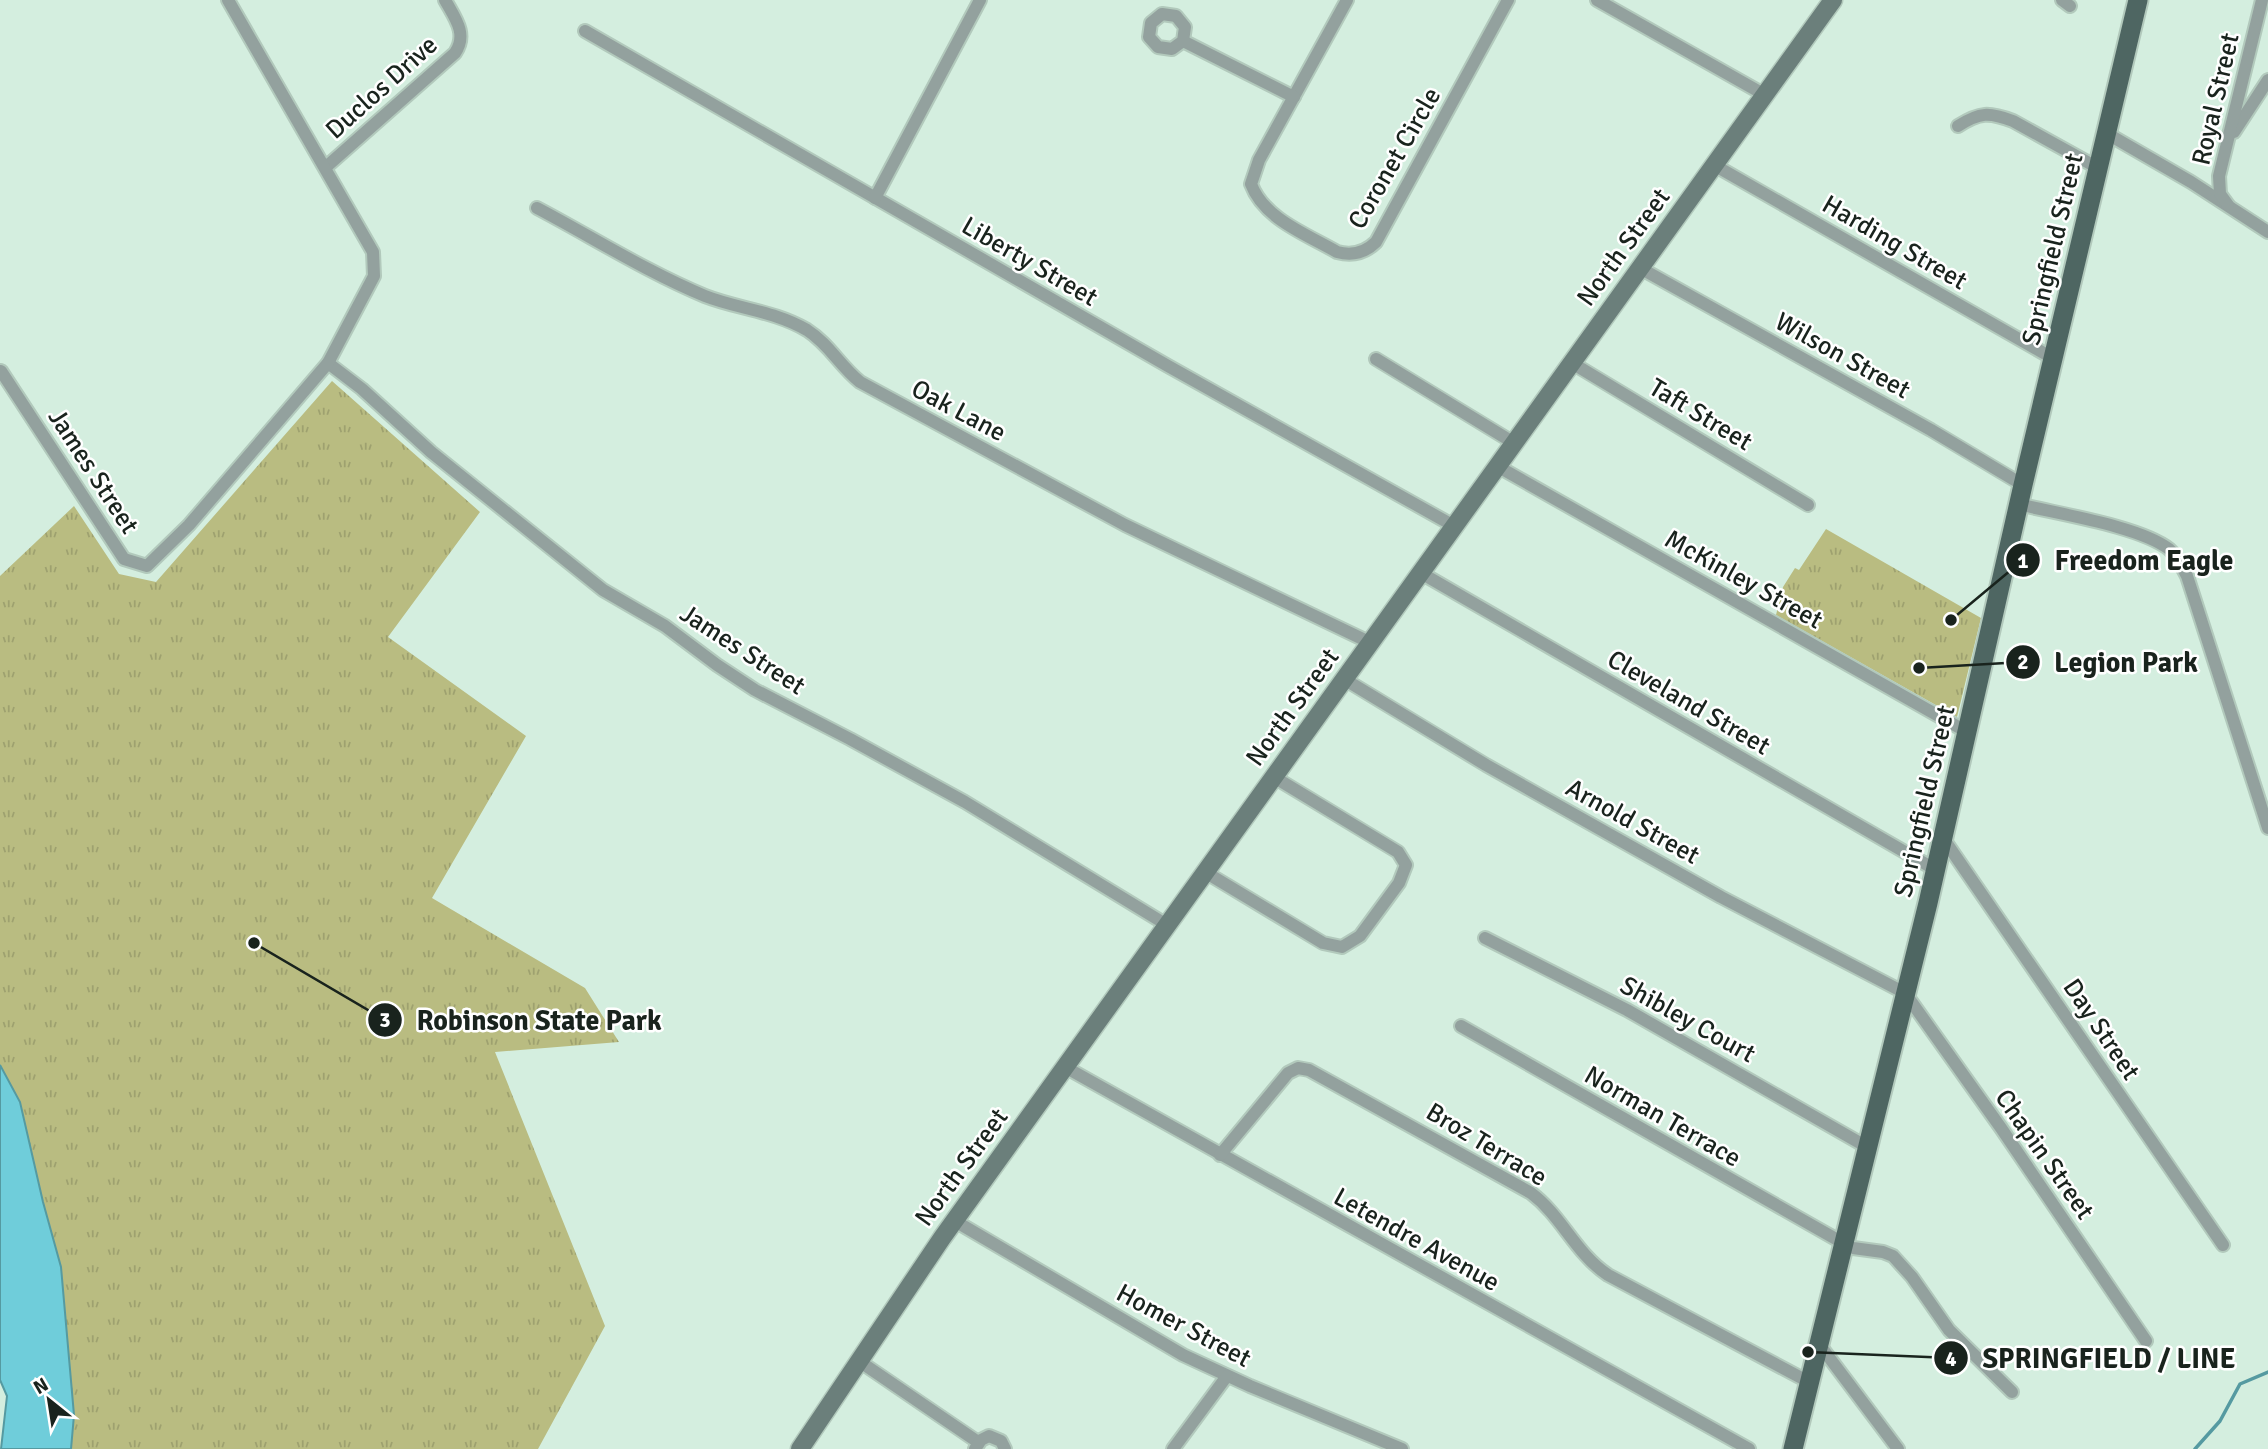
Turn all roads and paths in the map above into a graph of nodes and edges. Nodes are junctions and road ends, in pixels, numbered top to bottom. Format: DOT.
graph roads {
  1 [pos="228,0"];
  2 [pos="445,0"];
  3 [pos="981,0"];
  4 [pos="1347,0"];
  5 [pos="1508,0"];
  6 [pos="1597,0"];
  7 [pos="1833,0"];
  8 [pos="2137,0"];
  9 [pos="2262,0"];
  10 [pos="2268,2"];
  11 [pos="585,31"];
  12 [pos="1183,41"];
  13 [pos="2268,80"];
  14 [pos="1765,95"];
  15 [pos="1294,97"];
  16 [pos="1958,126"];
  17 [pos="2106,133"];
  18 [pos="2228,141"];
  19 [pos="1714,165"];
  20 [pos="326,167"];
  21 [pos="2098,168"];
  22 [pos="875,198"];
  23 [pos="2228,205"];
  24 [pos="537,208"];
  25 [pos="2268,232"];
  26 [pos="1640,268"];
  27 [pos="1376,359"];
  28 [pos="2054,359"];
  29 [pos="328,363"];
  30 [pos="1572,363"];
  31 [pos="1,371"];
  32 [pos="1514,443"];
  33 [pos="1497,467"];
  34 [pos="2023,485"];
  35 [pos="2018,504"];
  36 [pos="1808,505"];
  37 [pos="1454,527"];
  38 [pos="1420,573"];
  39 [pos="1371,643"];
  40 [pos="1344,679"];
  41 [pos="1967,732"];
  42 [pos="1274,776"];
  43 [pos="2268,828"];
  44 [pos="1943,838"];
  45 [pos="1936,870"];
  46 [pos="1205,872"];
  47 [pos="1167,925"];
  48 [pos="1485,938"];
  49 [pos="1905,993"];
  50 [pos="1461,1026"];
  51 [pos="1065,1068"];
  52 [pos="1867,1147"];
  53 [pos="1220,1155"];
  54 [pos="955,1221"];
  55 [pos="1843,1243"];
  56 [pos="2223,1245"];
  57 [pos="2146,1342"];
  58 [pos="1819,1344"];
  59 [pos="859,1361"];
  60 [pos="1227,1376"];
  61 [pos="1809,1382"];
  62 [pos="2011,1392"];
  63 [pos="977,1446"];
  64 [pos="800,1449"];
  65 [pos="1005,1449"];
  66 [pos="1173,1449"];
  67 [pos="1402,1449"];
  68 [pos="1749,1449"];
  69 [pos="1793,1449"];
  70 [pos="1898,1449"];
  1 -- 20 [label="street, James Street"];
  2 -- 20 [label="street, Duclos Drive"];
  3 -- 22 [label="street"];
  4 -- 15 [label="street, Coronet Circle"];
  5 -- 15 [label="street, Coronet Circle"];
  6 -- 14 [label="street"];
  7 -- 14 [label="main road, North Street"];
  8 -- 17 [label="main road, Springfield Street"];
  9 -- 10 [label="street"];
  9 -- 18 [label="street, Royal Street"];
  11 -- 22 [label="street, Liberty Street"];
  12 -- 15 [label="street"];
  13 -- 18 [label="street"];
  14 -- 19 [label="main road, North Street"];
  16 -- 21 [label="street"];
  17 -- 21 [label="main road, Springfield Street"];
  17 -- 23 [label="street"];
  18 -- 23 [label="street, Royal Street"];
  19 -- 26 [label="main road, North Street"];
  19 -- 28 [label="street, Harding Street"];
  20 -- 29 [label="street, James Street"];
  21 -- 28 [label="main road, Springfield Street"];
  22 -- 37 [label="street, Liberty Street"];
  23 -- 25 [label="street"];
  24 -- 39 [label="street, Oak Lane"];
  26 -- 30 [label="main road, North Street"];
  26 -- 34 [label="street, Wilson Street"];
  27 -- 32 [label="street"];
  28 -- 34 [label="main road, Springfield Street"];
  29 -- 31 [label="street, James Street"];
  29 -- 47 [label="street, James Street"];
  30 -- 32 [label="main road, North Street"];
  30 -- 36 [label="street, Taft Street"];
  32 -- 33 [label="main road, North Street"];
  33 -- 37 [label="main road, North Street"];
  33 -- 41 [label="street, McKinley Street"];
  34 -- 35 [label="main road, Springfield Street"];
  35 -- 41 [label="main road, Springfield Street"];
  35 -- 43 [label="street"];
  37 -- 38 [label="main road, North Street"];
  38 -- 39 [label="main road, North Street"];
  38 -- 45 [label="street, Cleveland Street"];
  39 -- 40 [label="main road, North Street"];
  40 -- 42 [label="main road, North Street"];
  40 -- 49 [label="street, Arnold Street"];
  41 -- 44 [label="main road, Springfield Street"];
  42 -- 46 [label="main road, North Street"];
  42 -- 46 [label="street"];
  44 -- 45 [label="main road, Springfield Street"];
  44 -- 56 [label="street, Day Street"];
  45 -- 49 [label="main road, Springfield Street"];
  46 -- 47 [label="main road, North Street"];
  47 -- 51 [label="main road, North Street"];
  48 -- 52 [label="street, Shibley Court"];
  49 -- 52 [label="main road, Springfield Street"];
  49 -- 57 [label="street, Chapin Street"];
  50 -- 55 [label="street, Norman Terrace"];
  51 -- 53 [label="street, Letendre Avenue"];
  51 -- 54 [label="main road, North Street"];
  52 -- 55 [label="main road, Springfield Street"];
  53 -- 61 [label="street, Broz Terrace"];
  53 -- 68 [label="street, Letendre Avenue"];
  54 -- 59 [label="main road, North Street"];
  54 -- 60 [label="street, Homer Street"];
  55 -- 58 [label="main road, Springfield Street"];
  55 -- 62 [label="street, Norman Terrace"];
  58 -- 61 [label="main road, Springfield Street"];
  58 -- 70 [label="street"];
  59 -- 63 [label="street"];
  59 -- 64 [label="main road, North Street"];
  60 -- 66 [label="street"];
  60 -- 67 [label="street, Homer Street"];
  61 -- 69 [label="main road, Springfield Street"];
  63 -- 65 [label="street"];
}
